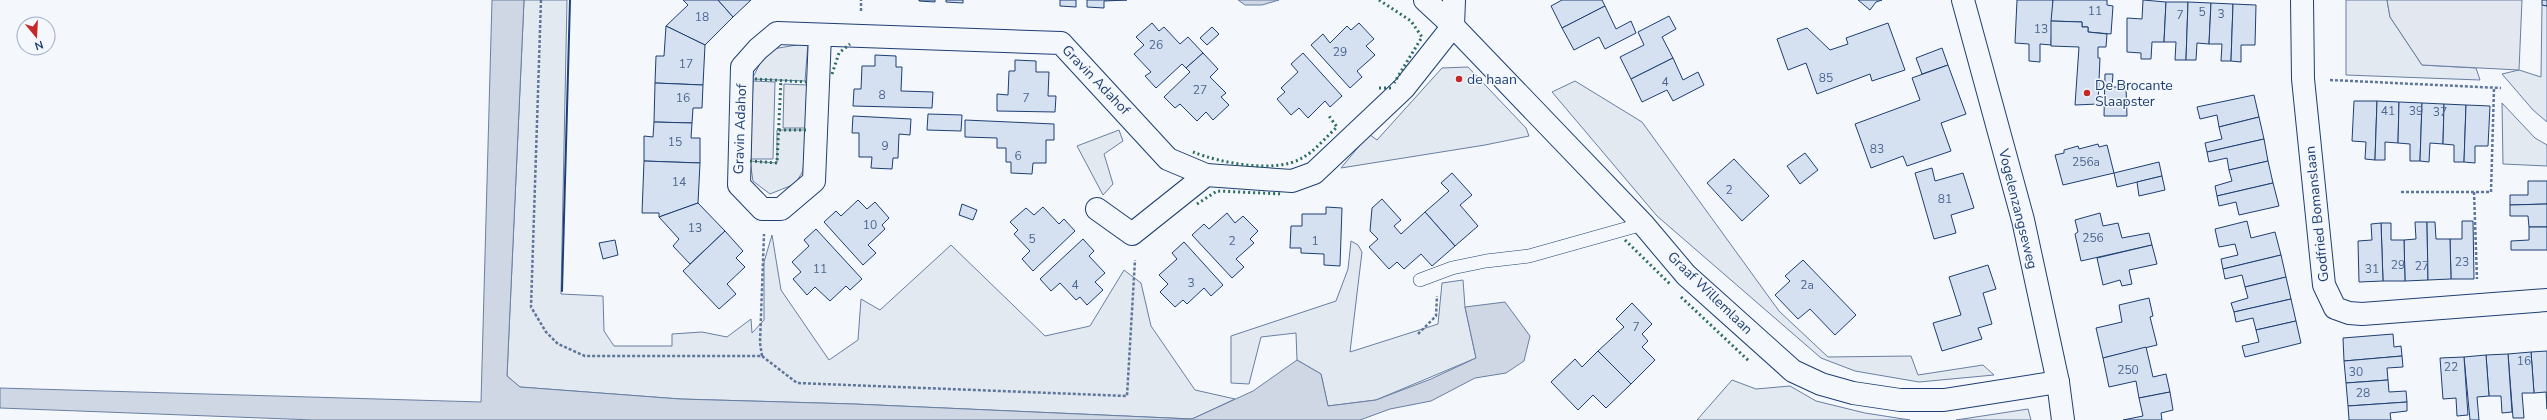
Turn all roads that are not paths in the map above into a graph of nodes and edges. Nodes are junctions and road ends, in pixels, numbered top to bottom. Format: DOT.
graph roads {
  1 [pos="1424,0"];
  2 [pos="1454,0"];
  3 [pos="1963,0"];
  4 [pos="2302,0"];
  5 [pos="1453,26"];
  6 [pos="820,35"];
  7 [pos="1206,175"];
  8 [pos="1097,209"];
  9 [pos="1642,224"];
  10 [pos="1425,278"];
  11 [pos="2547,300"];
  12 [pos="2058,382"];
  13 [pos="2063,420"];
  1 -- 5 [label="street, Graaf Willemlaan"];
  2 -- 5 [label="street"];
  3 -- 12 [label="street, Vogelenzangseweg"];
  4 -- 11 [label="street, Godfried Bomanslaan"];
  5 -- 7 [label="street, Gravin Adahof"];
  5 -- 9 [label="street, Graaf Willemlaan"];
  6 -- 6 [label="street, Gravin Adahof"];
  6 -- 7 [label="street, Gravin Adahof"];
  7 -- 8 [label="street"];
  9 -- 10 [label="lane"];
  9 -- 12 [label="street, Graaf Willemlaan"];
  12 -- 13 [label="street, Vogelenzangseweg"];
}
